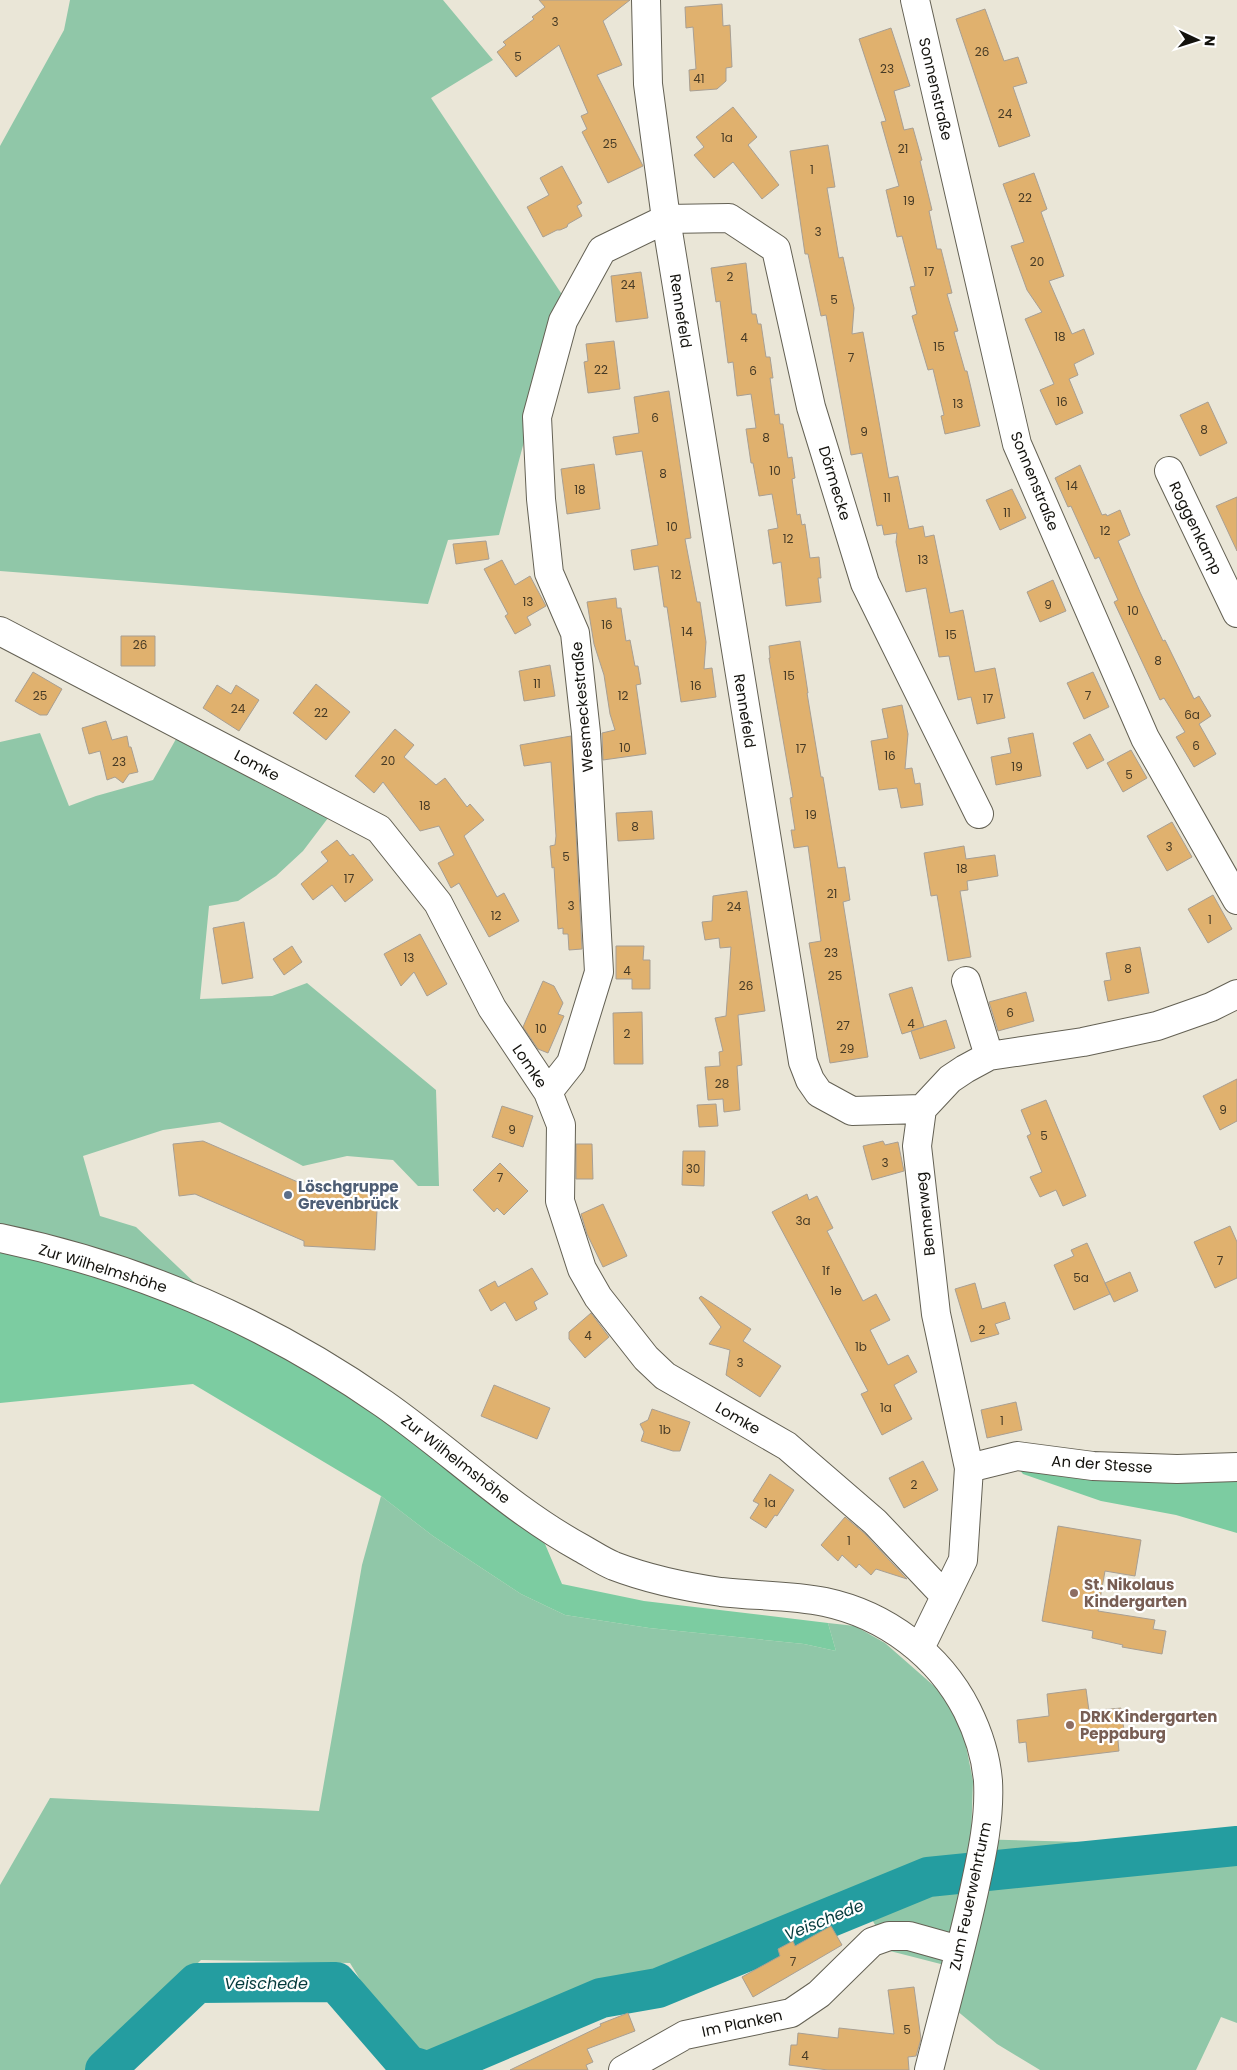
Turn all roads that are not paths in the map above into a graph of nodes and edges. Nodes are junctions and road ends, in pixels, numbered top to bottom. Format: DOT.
graph roads {
  1 [pos="646,0"];
  2 [pos="915,0"];
  3 [pos="666,219"];
  4 [pos="1169,471"];
  5 [pos="1237,613"];
  6 [pos="0,631"];
  7 [pos="979,814"];
  8 [pos="1237,900"];
  9 [pos="966,982"];
  10 [pos="1237,994"];
  11 [pos="989,1056"];
  12 [pos="548,1092"];
  13 [pos="922,1109"];
  14 [pos="0,1238"];
  15 [pos="1237,1467"];
  16 [pos="969,1468"];
  17 [pos="946,1596"];
  18 [pos="920,1648"];
  19 [pos="959,1950"];
  20 [pos="623,2070"];
  21 [pos="929,2070"];
  1 -- 3 [label="street"];
  2 -- 8 [label="street, Sonnenstraße"];
  3 -- 7 [label="street, Dörmecke"];
  3 -- 12 [label="street, Wesmeckestraße"];
  3 -- 13 [label="street, Rennefeld"];
  4 -- 5 [label="street, Roggenkamp"];
  6 -- 12 [label="street, Lomke"];
  9 -- 11 [label="street"];
  10 -- 11 [label="street"];
  11 -- 13 [label="street"];
  12 -- 17 [label="street, Lomke"];
  13 -- 16 [label="street, Bennerweg"];
  14 -- 18 [label="street, Zur Wilhelmshöhe"];
  15 -- 16 [label="street, An der Stesse"];
  16 -- 17 [label="street, Bennerweg"];
  17 -- 18 [label="street, Bennerweg"];
  18 -- 19 [label="street, Zum Feuerwehrturm"];
  19 -- 20 [label="street, Im Planken"];
  19 -- 21 [label="street, Zum Feuerwehrturm"];
}
